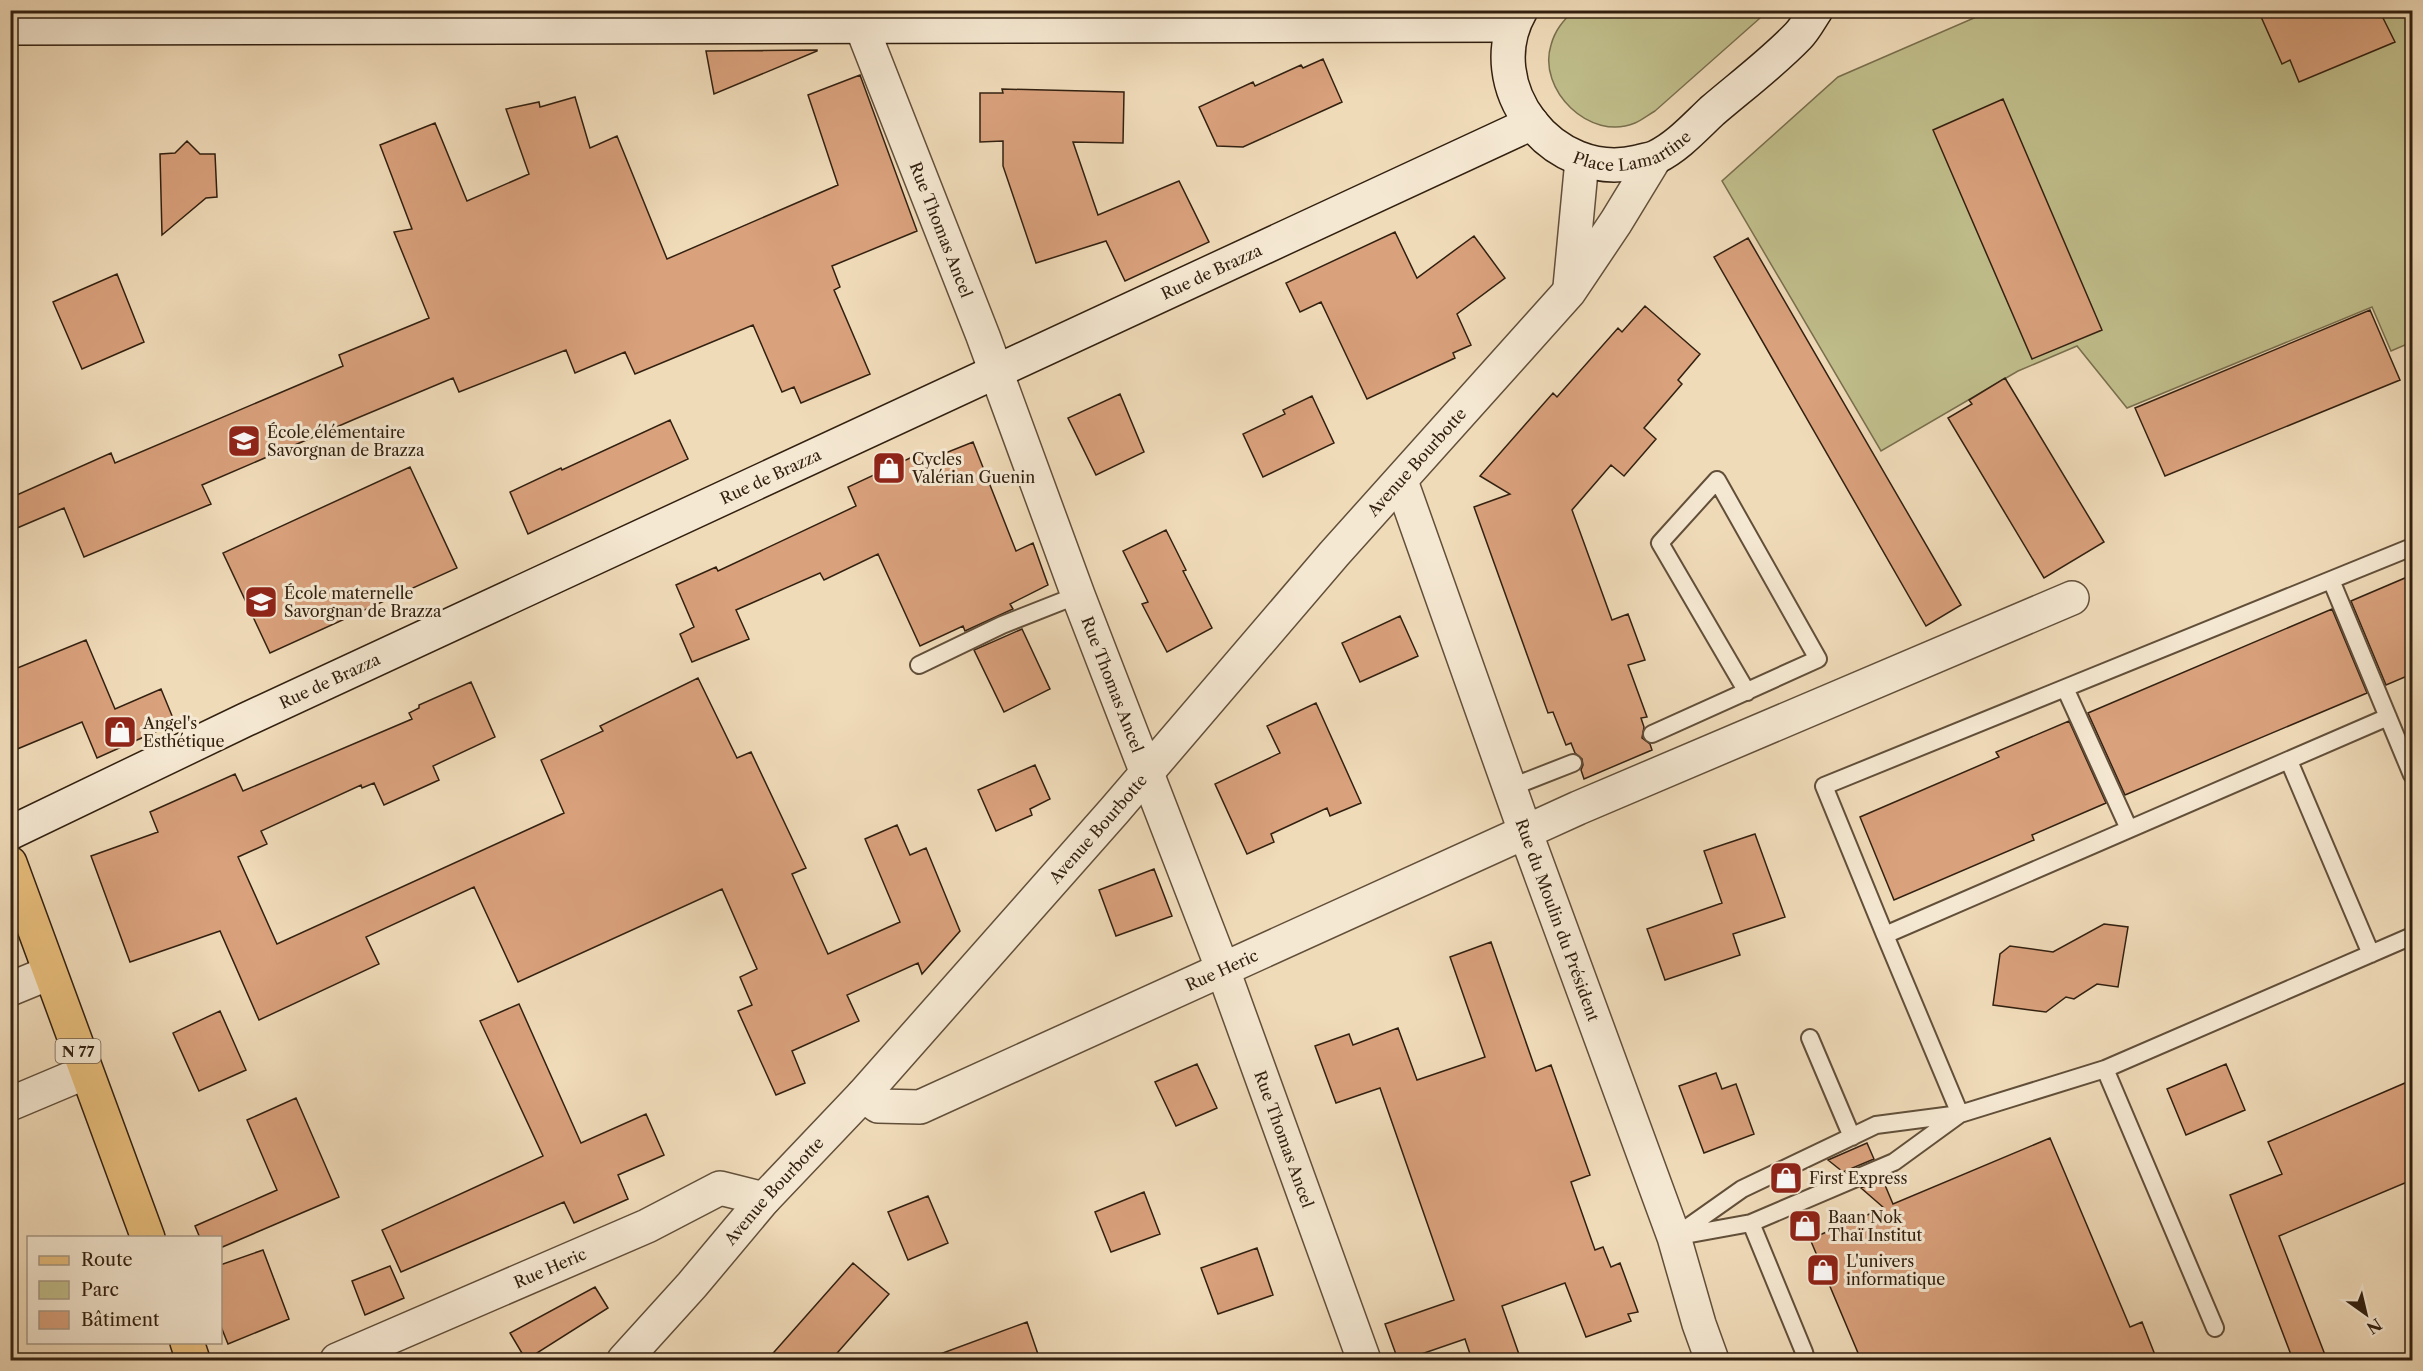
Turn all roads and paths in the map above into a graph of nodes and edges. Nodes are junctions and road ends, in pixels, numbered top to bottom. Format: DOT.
graph roads {
  1 [pos="1816,10"];
  2 [pos="1371,18"];
  3 [pos="1517,18"];
  4 [pos="859,19"];
  5 [pos="10,28"];
  6 [pos="1532,123"];
  7 [pos="1655,158"];
  8 [pos="1582,160"];
  9 [pos="1569,292"];
  10 [pos="997,373"];
  11 [pos="1401,481"];
  12 [pos="2412,546"];
  13 [pos="2331,580"];
  14 [pos="1078,595"];
  15 [pos="2072,598"];
  16 [pos="919,665"];
  17 [pos="2066,688"];
  18 [pos="1747,692"];
  19 [pos="2388,717"];
  20 [pos="1652,735"];
  21 [pos="2289,761"];
  22 [pos="1574,763"];
  23 [pos="1147,773"];
  24 [pos="2412,775"];
  25 [pos="1509,788"];
  26 [pos="2129,829"];
  27 [pos="1525,831"];
  28 [pos="10,833"];
  29 [pos="10,863"];
  30 [pos="1885,935"];
  31 [pos="2412,936"];
  32 [pos="2371,954"];
  33 [pos="1223,970"];
  34 [pos="50,972"];
  35 [pos="10,989"];
  36 [pos="1810,1038"];
  37 [pos="2105,1069"];
  38 [pos="87,1072"];
  39 [pos="863,1095"];
  40 [pos="10,1104"];
  41 [pos="1960,1114"];
  42 [pos="1852,1137"];
  43 [pos="764,1199"];
  44 [pos="1751,1223"];
  45 [pos="147,1236"];
  46 [pos="1674,1237"];
  47 [pos="2215,1329"];
  48 [pos="187,1344"];
  49 [pos="193,1360"];
  50 [pos="338,1360"];
  51 [pos="624,1360"];
  52 [pos="1364,1360"];
  53 [pos="1712,1360"];
  54 [pos="1806,1360"];
  1 -- 7 [label="street, Place Lamartine"];
  2 -- 3 [label="street"];
  2 -- 4 [label="street"];
  3 -- 6 [label="street, Place Lamartine"];
  4 -- 5 [label="street"];
  4 -- 10 [label="street, Rue Thomas Ancel"];
  6 -- 8 [label="street, Place Lamartine"];
  6 -- 10 [label="street, Rue de Brazza"];
  7 -- 8 [label="street, Place Lamartine"];
  7 -- 9 [label="street, Avenue Bourbotte"];
  8 -- 9 [label="street"];
  9 -- 11 [label="street, Avenue Bourbotte"];
  10 -- 14 [label="street, Rue Thomas Ancel"];
  10 -- 28 [label="street, Rue de Brazza"];
  11 -- 23 [label="street, Avenue Bourbotte"];
  11 -- 25 [label="street, Rue du Moulin du Président"];
  12 -- 13 [label="lane"];
  13 -- 17 [label="lane"];
  13 -- 19 [label="lane"];
  14 -- 16 [label="lane"];
  14 -- 23 [label="street, Rue Thomas Ancel"];
  15 -- 27 [label="street, Rue Heric"];
  17 -- 26 [label="lane"];
  17 -- 30 [label="lane"];
  18 -- 18 [label="lane"];
  18 -- 20 [label="lane"];
  19 -- 21 [label="lane"];
  19 -- 24 [label="lane"];
  21 -- 26 [label="lane"];
  21 -- 32 [label="lane"];
  22 -- 25 [label="lane"];
  23 -- 33 [label="street, Rue Thomas Ancel"];
  23 -- 39 [label="street, Avenue Bourbotte"];
  25 -- 27 [label="street, Rue du Moulin du Président"];
  26 -- 30 [label="lane"];
  27 -- 33 [label="street, Rue Heric"];
  27 -- 46 [label="street, Rue du Moulin du Président"];
  29 -- 34 [label="main road, N 77"];
  30 -- 41 [label="lane"];
  31 -- 32 [label="lane"];
  32 -- 37 [label="lane"];
  33 -- 39 [label="street, Rue Heric"];
  33 -- 52 [label="street, Rue Thomas Ancel"];
  34 -- 35 [label="street"];
  34 -- 38 [label="main road, N 77"];
  36 -- 42 [label="lane"];
  37 -- 41 [label="lane"];
  37 -- 47 [label="lane"];
  38 -- 40 [label="street"];
  38 -- 45 [label="main road, N 77"];
  39 -- 43 [label="street, Avenue Bourbotte"];
  41 -- 42 [label="lane"];
  41 -- 44 [label="lane"];
  42 -- 46 [label="lane"];
  43 -- 50 [label="street, Rue Heric"];
  43 -- 51 [label="street, Avenue Bourbotte"];
  44 -- 46 [label="lane"];
  44 -- 54 [label="lane"];
  46 -- 53 [label="street, Rue du Moulin du Président"];
  48 -- 49 [label="main road"];
}
